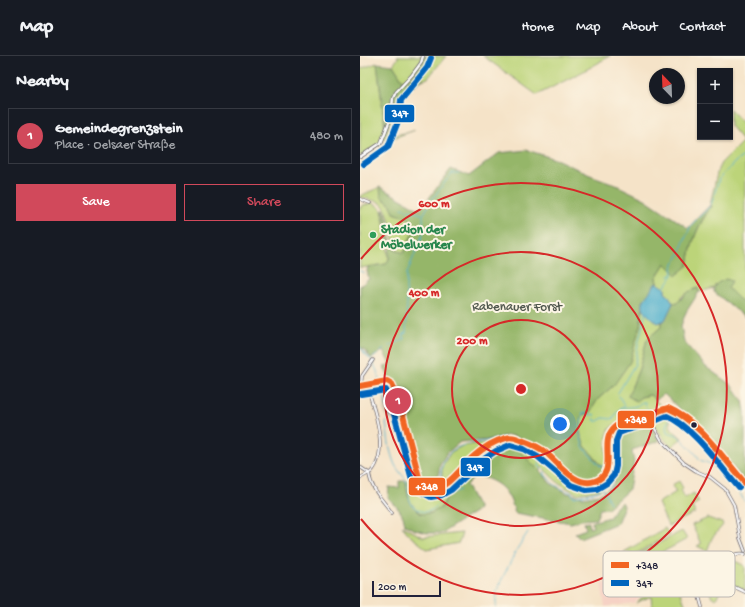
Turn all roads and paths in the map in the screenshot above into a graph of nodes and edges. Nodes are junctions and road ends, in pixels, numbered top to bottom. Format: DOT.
graph roads {
  1 [pos="423,56"];
  2 [pos="360,157"];
  3 [pos="360,199"];
  4 [pos="370,203"];
  5 [pos="372,361"];
  6 [pos="360,386"];
  7 [pos="367,386"];
  8 [pos="643,418"];
  9 [pos="360,467"];
  10 [pos="369,473"];
  11 [pos="360,478"];
  12 [pos="745,483"];
  13 [pos="392,513"];
  14 [pos="745,553"];
  15 [pos="735,554"];
  16 [pos="735,587"];
  17 [pos="745,592"];
  18 [pos="699,597"];
  19 [pos="702,607"];
  1 -- 2 [label="street"];
  3 -- 4 [label="street"];
  5 -- 6 [label="street"];
  6 -- 7 [label="main road"];
  7 -- 8 [label="main road"];
  7 -- 10 [label="street"];
  8 -- 12 [label="main road"];
  8 -- 14 [label="street"];
  9 -- 10 [label="street"];
  10 -- 11 [label="street"];
  10 -- 13 [label="street"];
  14 -- 15 [label="street"];
  16 -- 17 [label="street"];
  18 -- 19 [label="street"];
}
